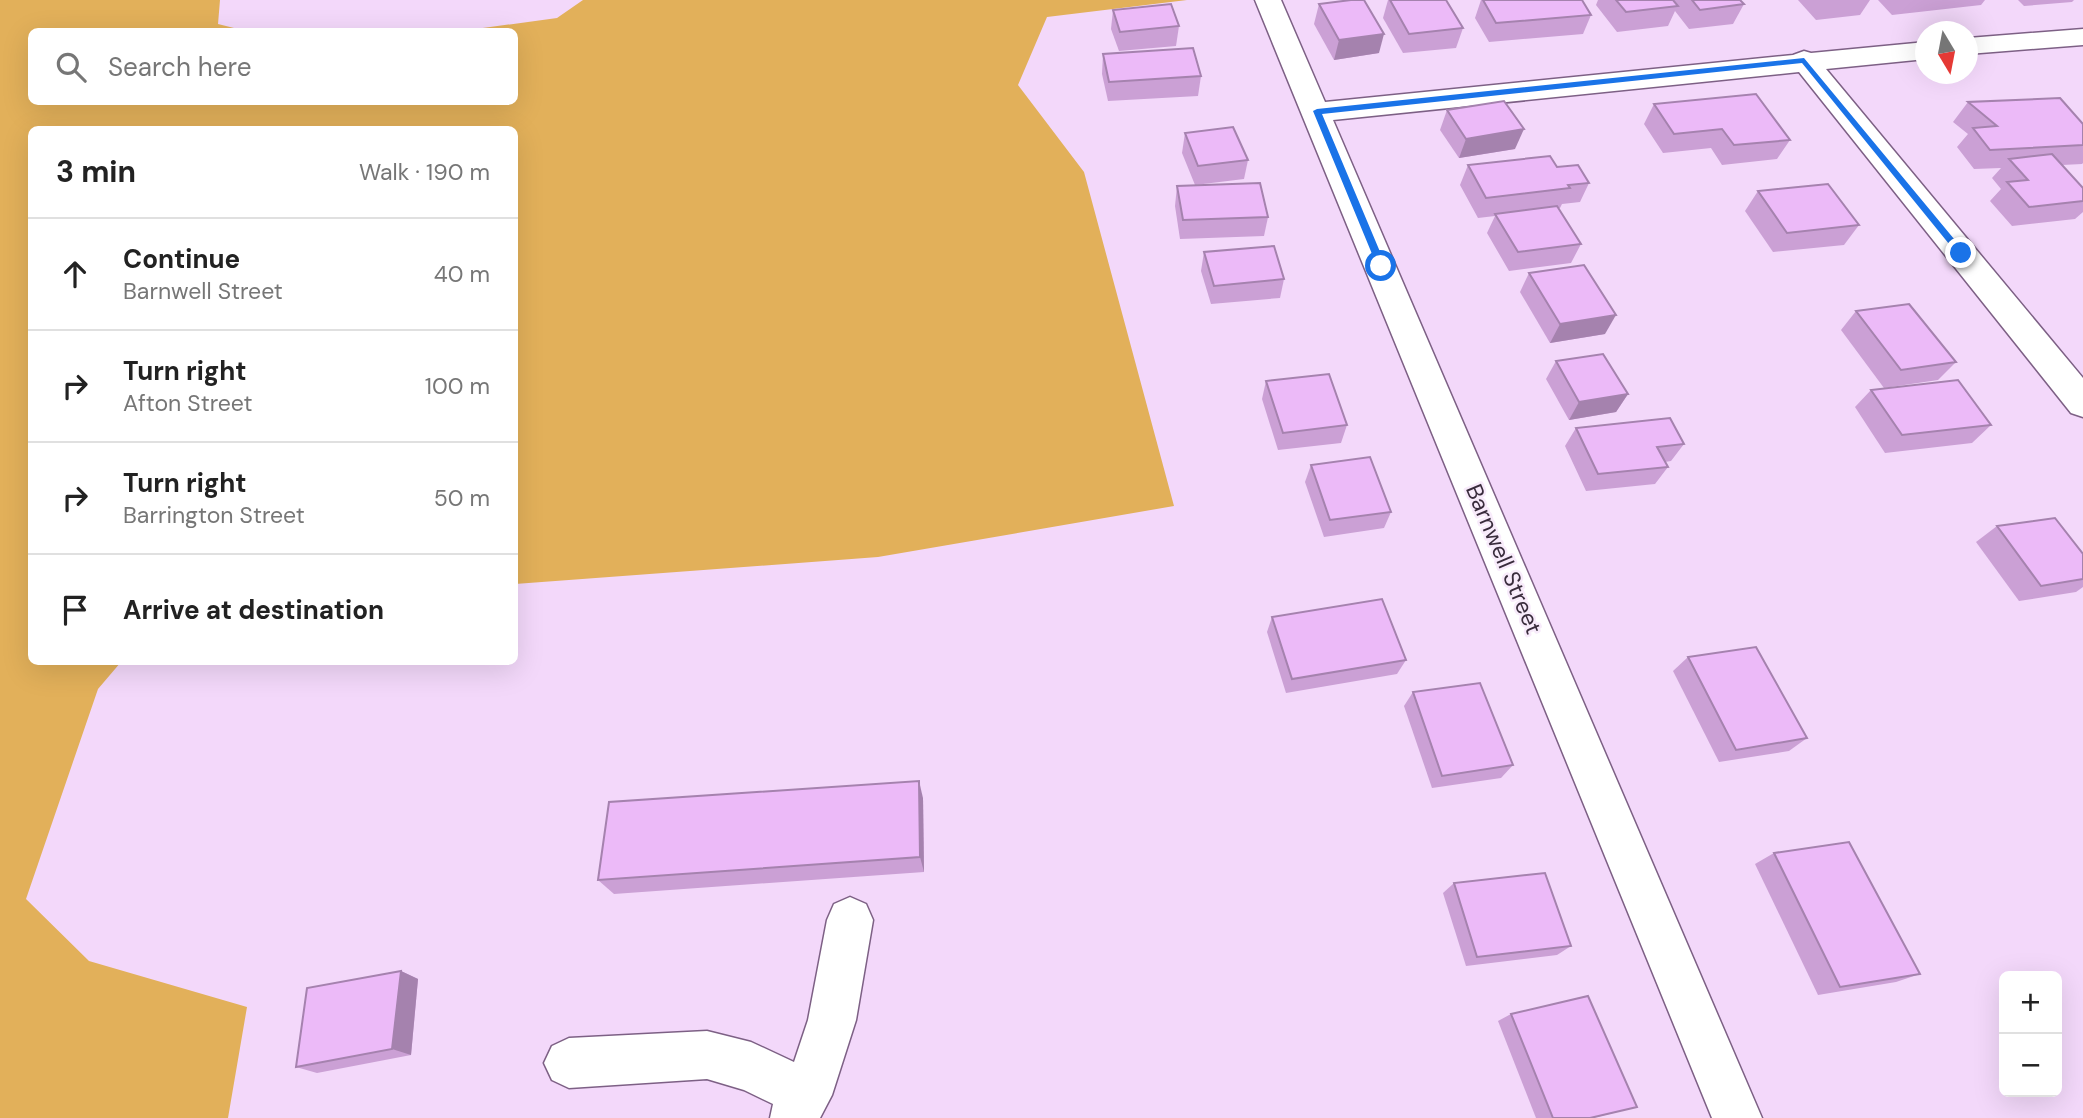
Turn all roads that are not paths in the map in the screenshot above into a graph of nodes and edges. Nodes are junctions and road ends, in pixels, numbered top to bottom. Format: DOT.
graph roads {
  1 [pos="1268,0"];
  2 [pos="2083,37"];
  3 [pos="1978,45"];
  4 [pos="1915,51"];
  5 [pos="1804,60"];
  6 [pos="1317,111"];
  7 [pos="2083,403"];
  8 [pos="850,920"];
  9 [pos="569,1063"];
  10 [pos="800,1107"];
  11 [pos="1737,1118"];
  1 -- 6 [label="street, Barnwell Street"];
  2 -- 3 [label="street"];
  4 -- 5 [label="street"];
  5 -- 6 [label="street"];
  5 -- 7 [label="street"];
  6 -- 11 [label="street, Barnwell Street"];
  8 -- 10 [label="street"];
  9 -- 10 [label="street"];
}
